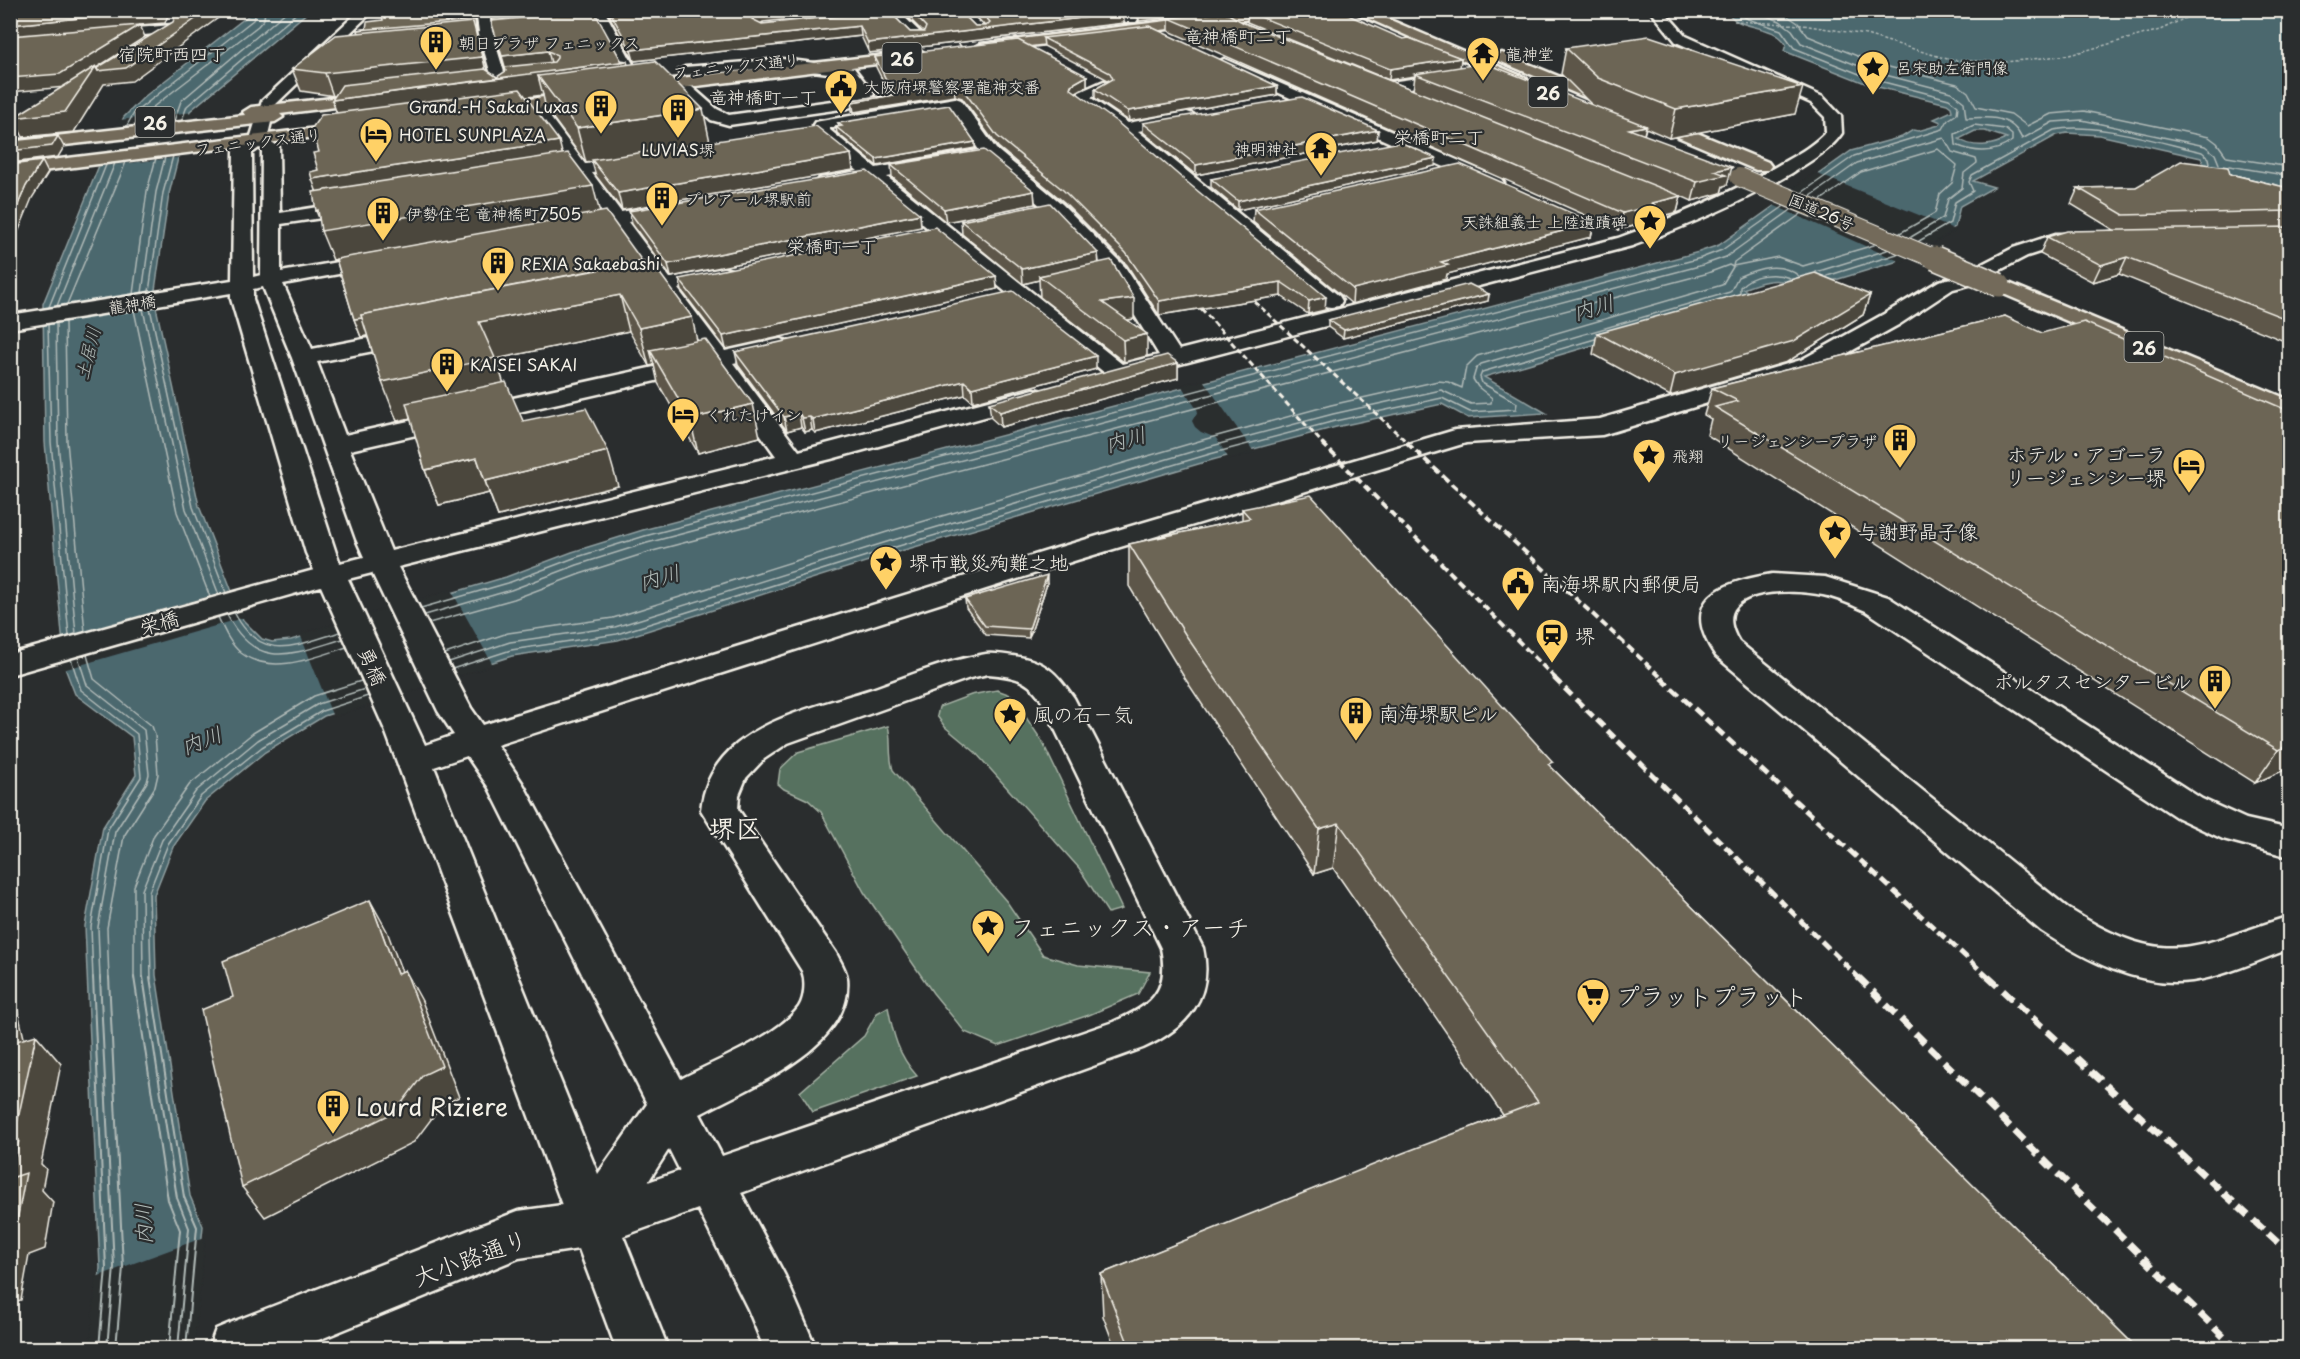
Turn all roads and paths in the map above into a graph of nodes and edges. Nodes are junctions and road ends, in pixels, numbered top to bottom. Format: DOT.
graph roads {
  1 [pos="179,10"];
  2 [pos="368,10"];
  3 [pos="482,10"];
  4 [pos="958,10"];
  5 [pos="1114,10"];
  6 [pos="1211,10"];
  7 [pos="1293,10"];
  8 [pos="1355,10"];
  9 [pos="1389,10"];
  10 [pos="1656,10"];
  11 [pos="892,13"];
  12 [pos="603,15"];
  13 [pos="872,17"];
  14 [pos="1131,19"];
  15 [pos="1237,25"];
  16 [pos="1040,27"];
  17 [pos="172,29"];
  18 [pos="988,31"];
  19 [pos="486,35"];
  20 [pos="896,40"];
  21 [pos="415,42"];
  22 [pos="10,43"];
  23 [pos="967,45"];
  24 [pos="931,46"];
  25 [pos="144,47"];
  26 [pos="344,49"];
  27 [pos="1032,49"];
  28 [pos="324,51"];
  29 [pos="1213,58"];
  30 [pos="651,68"];
  31 [pos="845,68"];
  32 [pos="1497,70"];
  33 [pos="626,73"];
  34 [pos="1354,74"];
  35 [pos="1085,76"];
  36 [pos="681,77"];
  37 [pos="498,87"];
  38 [pos="1385,87"];
  39 [pos="68,96"];
  40 [pos="1307,99"];
  41 [pos="395,100"];
  42 [pos="1418,100"];
  43 [pos="1276,102"];
  44 [pos="512,106"];
  45 [pos="1581,107"];
  46 [pos="535,108"];
  47 [pos="468,112"];
  48 [pos="266,114"];
  49 [pos="1206,114"];
  50 [pos="723,120"];
  51 [pos="369,126"];
  52 [pos="1125,128"];
  53 [pos="822,129"];
  54 [pos="10,132"];
  55 [pos="74,135"];
  56 [pos="800,135"];
  57 [pos="738,136"];
  58 [pos="10,139"];
  59 [pos="258,141"];
  60 [pos="1403,142"];
  61 [pos="10,146"];
  62 [pos="1369,149"];
  63 [pos="990,153"];
  64 [pos="652,159"];
  65 [pos="1461,168"];
  66 [pos="10,170"];
  67 [pos="581,170"];
  68 [pos="873,173"];
  69 [pos="1734,174"];
  70 [pos="1427,176"];
  71 [pos="1212,179"];
  72 [pos="523,180"];
  73 [pos="1189,184"];
  74 [pos="1805,184"];
  75 [pos="803,186"];
  76 [pos="1505,188"];
  77 [pos="374,204"];
  78 [pos="698,204"];
  79 [pos="1679,205"];
  80 [pos="1055,208"];
  81 [pos="1033,213"];
  82 [pos="1701,213"];
  83 [pos="1256,214"];
  84 [pos="616,219"];
  85 [pos="1233,219"];
  86 [pos="272,220"];
  87 [pos="966,226"];
  88 [pos="943,230"];
  89 [pos="546,231"];
  90 [pos="920,235"];
  91 [pos="2111,238"];
  92 [pos="1976,255"];
  93 [pos="406,256"];
  94 [pos="746,270"];
  95 [pos="271,279"];
  96 [pos="2009,279"];
  97 [pos="241,284"];
  98 [pos="665,286"];
  99 [pos="1032,291"];
  100 [pos="606,298"];
  101 [pos="990,300"];
  102 [pos="1346,313"];
  103 [pos="10,322"];
  104 [pos="430,333"];
  105 [pos="806,340"];
  106 [pos="2203,349"];
  107 [pos="304,358"];
  108 [pos="1173,358"];
  109 [pos="719,359"];
  110 [pos="1119,373"];
  111 [pos="1085,382"];
  112 [pos="1051,391"];
  113 [pos="2289,409"];
  114 [pos="337,445"];
  115 [pos="792,460"];
  116 [pos="387,573"];
  117 [pos="338,588"];
  118 [pos="24,661"];
  119 [pos="464,725"];
  120 [pos="407,746"];
  121 [pos="2289,843"];
  122 [pos="2289,932"];
  123 [pos="672,1106"];
  124 [pos="709,1182"];
  125 [pos="592,1224"];
  126 [pos="263,1343"];
  127 [pos="642,1348"];
  128 [pos="790,1348"];
  1 -- 17 [label="street"];
  2 -- 28 [label="street"];
  3 -- 19 [label="street"];
  4 -- 18 [label="street"];
  5 -- 14 [label="street"];
  6 -- 14 [label="highway"];
  6 -- 15 [label="street"];
  7 -- 15 [label="highway"];
  8 -- 32 [label="highway, 26"];
  9 -- 74 [label="highway, 国道26号 / 26"];
  10 -- 82 [label="street"];
  11 -- 13 [label="street"];
  11 -- 24 [label="street"];
  12 -- 19 [label="street"];
  12 -- 33 [label="street"];
  14 -- 16 [label="highway"];
  14 -- 23 [label="highway"];
  15 -- 27 [label="highway"];
  15 -- 27 [label="highway"];
  17 -- 22 [label="street"];
  17 -- 25 [label="street"];
  18 -- 23 [label="highway"];
  19 -- 21 [label="street"];
  19 -- 37 [label="street"];
  20 -- 24 [label="highway, 26"];
  23 -- 27 [label="highway"];
  24 -- 31 [label="highway, 26"];
  24 -- 36 [label="highway, フェニックス通り / 26"];
  26 -- 28 [label="street"];
  28 -- 48 [label="street"];
  29 -- 40 [label="street"];
  30 -- 33 [label="highway, 26"];
  31 -- 36 [label="highway, 26"];
  31 -- 36 [label="street"];
  31 -- 50 [label="street"];
  32 -- 38 [label="street"];
  32 -- 45 [label="highway, 26"];
  33 -- 36 [label="highway, フェニックス通り / 26"];
  33 -- 37 [label="highway, フェニックス通り / 26"];
  34 -- 38 [label="street"];
  35 -- 52 [label="street"];
  36 -- 44 [label="highway, フェニックス通り / 26"];
  36 -- 46 [label="highway, 26"];
  36 -- 50 [label="street"];
  38 -- 40 [label="street"];
  38 -- 42 [label="street"];
  39 -- 54 [label="street"];
  40 -- 43 [label="street"];
  40 -- 60 [label="street"];
  41 -- 48 [label="highway, フェニックス通り / 26"];
  44 -- 46 [label="highway, 26"];
  44 -- 47 [label="highway, フェニックス通り / 26"];
  46 -- 67 [label="street"];
  48 -- 55 [label="highway, フェニックス通り / 26"];
  48 -- 59 [label="street"];
  49 -- 52 [label="street"];
  50 -- 57 [label="street"];
  51 -- 59 [label="highway, フェニックス通り / 26"];
  52 -- 73 [label="street"];
  53 -- 56 [label="street"];
  53 -- 63 [label="street"];
  53 -- 68 [label="street"];
  55 -- 58 [label="highway, 26"];
  55 -- 61 [label="highway, フェニックス通り / 26"];
  59 -- 66 [label="highway, フェニックス通り / 26"];
  59 -- 86 [label="street"];
  59 -- 97 [label="street, 勇橋"];
  60 -- 62 [label="street"];
  60 -- 65 [label="street"];
  63 -- 68 [label="street"];
  63 -- 80 [label="street"];
  64 -- 67 [label="street"];
  65 -- 70 [label="street"];
  65 -- 76 [label="street"];
  67 -- 72 [label="street"];
  67 -- 84 [label="street"];
  68 -- 75 [label="street"];
  68 -- 88 [label="street"];
  69 -- 96 [label="highway, 国道26号 / 26, bridge"];
  71 -- 73 [label="street"];
  73 -- 85 [label="street"];
  77 -- 86 [label="street"];
  78 -- 84 [label="street"];
  79 -- 82 [label="street"];
  80 -- 81 [label="street"];
  80 -- 108 [label="street"];
  82 -- 102 [label="street"];
  83 -- 85 [label="street"];
  84 -- 89 [label="street"];
  84 -- 98 [label="street"];
  85 -- 102 [label="street"];
  86 -- 95 [label="street"];
  87 -- 88 [label="street"];
  88 -- 90 [label="street"];
  88 -- 99 [label="street"];
  91 -- 119 [label="street"];
  92 -- 96 [label="highway, 国道26号 / 26"];
  93 -- 95 [label="street, 龍神橋"];
  94 -- 98 [label="street"];
  95 -- 97 [label="street, 龍神橋"];
  95 -- 107 [label="street"];
  96 -- 106 [label="highway, 国道26号 / 26"];
  96 -- 113 [label="highway, 国道26号 / 26"];
  97 -- 103 [label="street, 龍神橋"];
  97 -- 117 [label="street, 勇橋"];
  98 -- 100 [label="street"];
  98 -- 109 [label="street"];
  99 -- 101 [label="street"];
  99 -- 110 [label="street"];
  102 -- 108 [label="street"];
  104 -- 107 [label="street"];
  105 -- 109 [label="street"];
  107 -- 114 [label="street"];
  108 -- 110 [label="street"];
  109 -- 114 [label="street"];
  109 -- 115 [label="street"];
  110 -- 111 [label="street"];
  112 -- 115 [label="street, 栄橋"];
  114 -- 116 [label="street"];
  115 -- 116 [label="street, 栄橋"];
  116 -- 117 [label="street, 栄橋"];
  116 -- 119 [label="street"];
  117 -- 118 [label="street, 栄橋"];
  117 -- 120 [label="street, 勇橋"];
  119 -- 120 [label="street"];
  119 -- 123 [label="street"];
  120 -- 125 [label="street, 勇橋"];
  121 -- 122 [label="street"];
  123 -- 124 [label="street"];
  123 -- 124 [label="street, 大小路通り"];
  123 -- 125 [label="street"];
  124 -- 125 [label="street, 大小路通り"];
  124 -- 128 [label="street"];
  125 -- 126 [label="street, 大小路通り"];
  125 -- 127 [label="street, 勇橋"];
}
